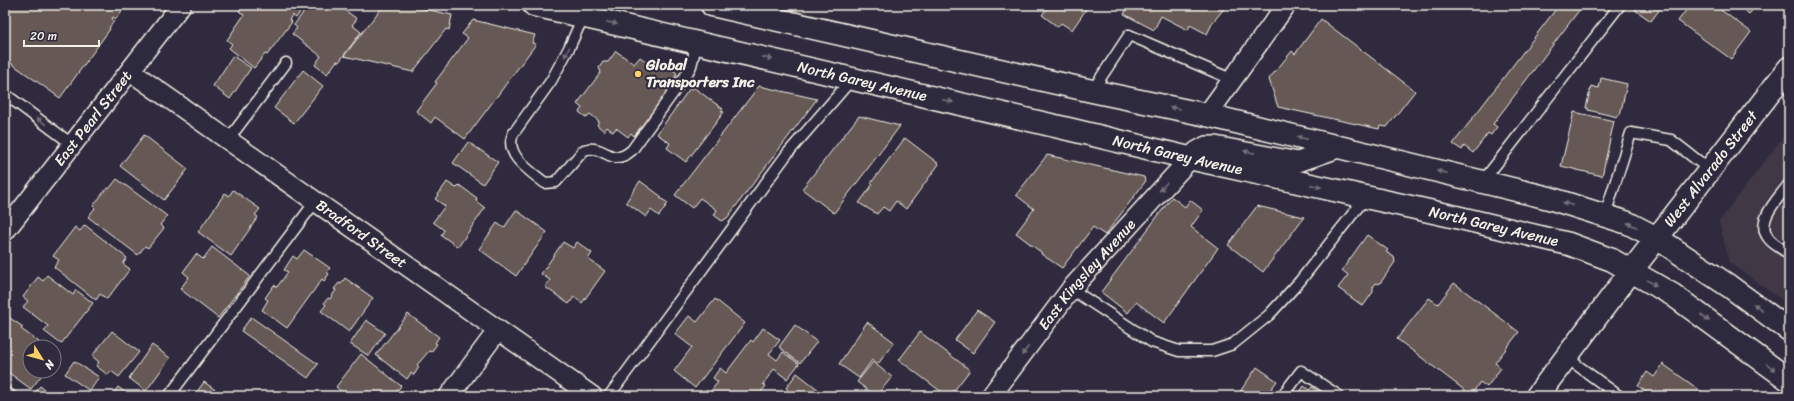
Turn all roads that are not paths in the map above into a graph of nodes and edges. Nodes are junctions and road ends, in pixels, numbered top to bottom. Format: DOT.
graph roads {
  1 [pos="181,5"];
  2 [pos="534,5"];
  3 [pos="712,5"];
  4 [pos="1286,5"];
  5 [pos="1620,5"];
  6 [pos="584,17"];
  7 [pos="697,42"];
  8 [pos="286,62"];
  9 [pos="1789,68"];
  10 [pos="130,71"];
  11 [pos="852,78"];
  12 [pos="1231,79"];
  13 [pos="1092,91"];
  14 [pos="5,94"];
  15 [pos="1207,115"];
  16 [pos="228,140"];
  17 [pos="73,144"];
  18 [pos="1341,147"];
  19 [pos="1189,158"];
  20 [pos="1710,170"];
  21 [pos="1483,181"];
  22 [pos="1789,184"];
  23 [pos="1366,197"];
  24 [pos="316,202"];
  25 [pos="1605,215"];
  26 [pos="5,231"];
  27 [pos="1657,238"];
  28 [pos="1789,254"];
  29 [pos="1632,270"];
  30 [pos="1071,289"];
  31 [pos="498,330"];
  32 [pos="1789,330"];
  33 [pos="1566,357"];
  34 [pos="1789,380"];
  35 [pos="5,392"];
  36 [pos="11,396"];
  37 [pos="169,396"];
  38 [pos="449,396"];
  39 [pos="592,396"];
  40 [pos="609,396"];
  41 [pos="991,396"];
  42 [pos="1282,396"];
  43 [pos="1339,396"];
  44 [pos="1537,396"];
  45 [pos="1619,396"];
  1 -- 10 [label="street, East Pearl Street"];
  2 -- 6 [label="main road, North Garey Avenue"];
  3 -- 13 [label="main road"];
  4 -- 12 [label="street"];
  5 -- 21 [label="lane"];
  6 -- 7 [label="main road, North Garey Avenue, one-way"];
  6 -- 7 [label="lane, one-way"];
  7 -- 11 [label="main road, North Garey Avenue, one-way"];
  8 -- 16 [label="lane"];
  9 -- 20 [label="main road, West Alvarado Street"];
  10 -- 16 [label="street, Bradford Street"];
  10 -- 17 [label="street, East Pearl Street"];
  11 -- 19 [label="main road, North Garey Avenue, one-way"];
  11 -- 40 [label="lane"];
  12 -- 13 [label="lane"];
  12 -- 15 [label="street"];
  15 -- 13 [label="main road, one-way"];
  17 -- 14 [label="lane, one-way"];
  18 -- 15 [label="main road, one-way"];
  16 -- 24 [label="street, Bradford Street"];
  17 -- 26 [label="street, East Pearl Street"];
  18 -- 19 [label="street, East Kingsley Avenue, one-way"];
  21 -- 18 [label="main road, one-way"];
  19 -- 23 [label="main road, North Garey Avenue, one-way"];
  19 -- 30 [label="street, East Kingsley Avenue, one-way"];
  20 -- 25 [label="lane"];
  20 -- 27 [label="main road, West Alvarado Street"];
  25 -- 21 [label="main road, one-way"];
  22 -- 28 [label="lane"];
  23 -- 29 [label="main road, North Garey Avenue"];
  23 -- 30 [label="lane"];
  24 -- 31 [label="street, Bradford Street"];
  24 -- 37 [label="lane"];
  27 -- 25 [label="main road, one-way"];
  27 -- 29 [label="main road, West Alvarado Street"];
  32 -- 27 [label="main road, one-way"];
  29 -- 33 [label="main road, West Alvarado Street"];
  29 -- 34 [label="main road, North Garey Avenue, one-way"];
  30 -- 41 [label="street, East Kingsley Avenue, one-way"];
  31 -- 38 [label="street"];
  31 -- 39 [label="street, Bradford Street"];
  33 -- 44 [label="main road, West Alvarado Street"];
  33 -- 45 [label="lane"];
  35 -- 36 [label="lane"];
  42 -- 43 [label="lane"];
}
